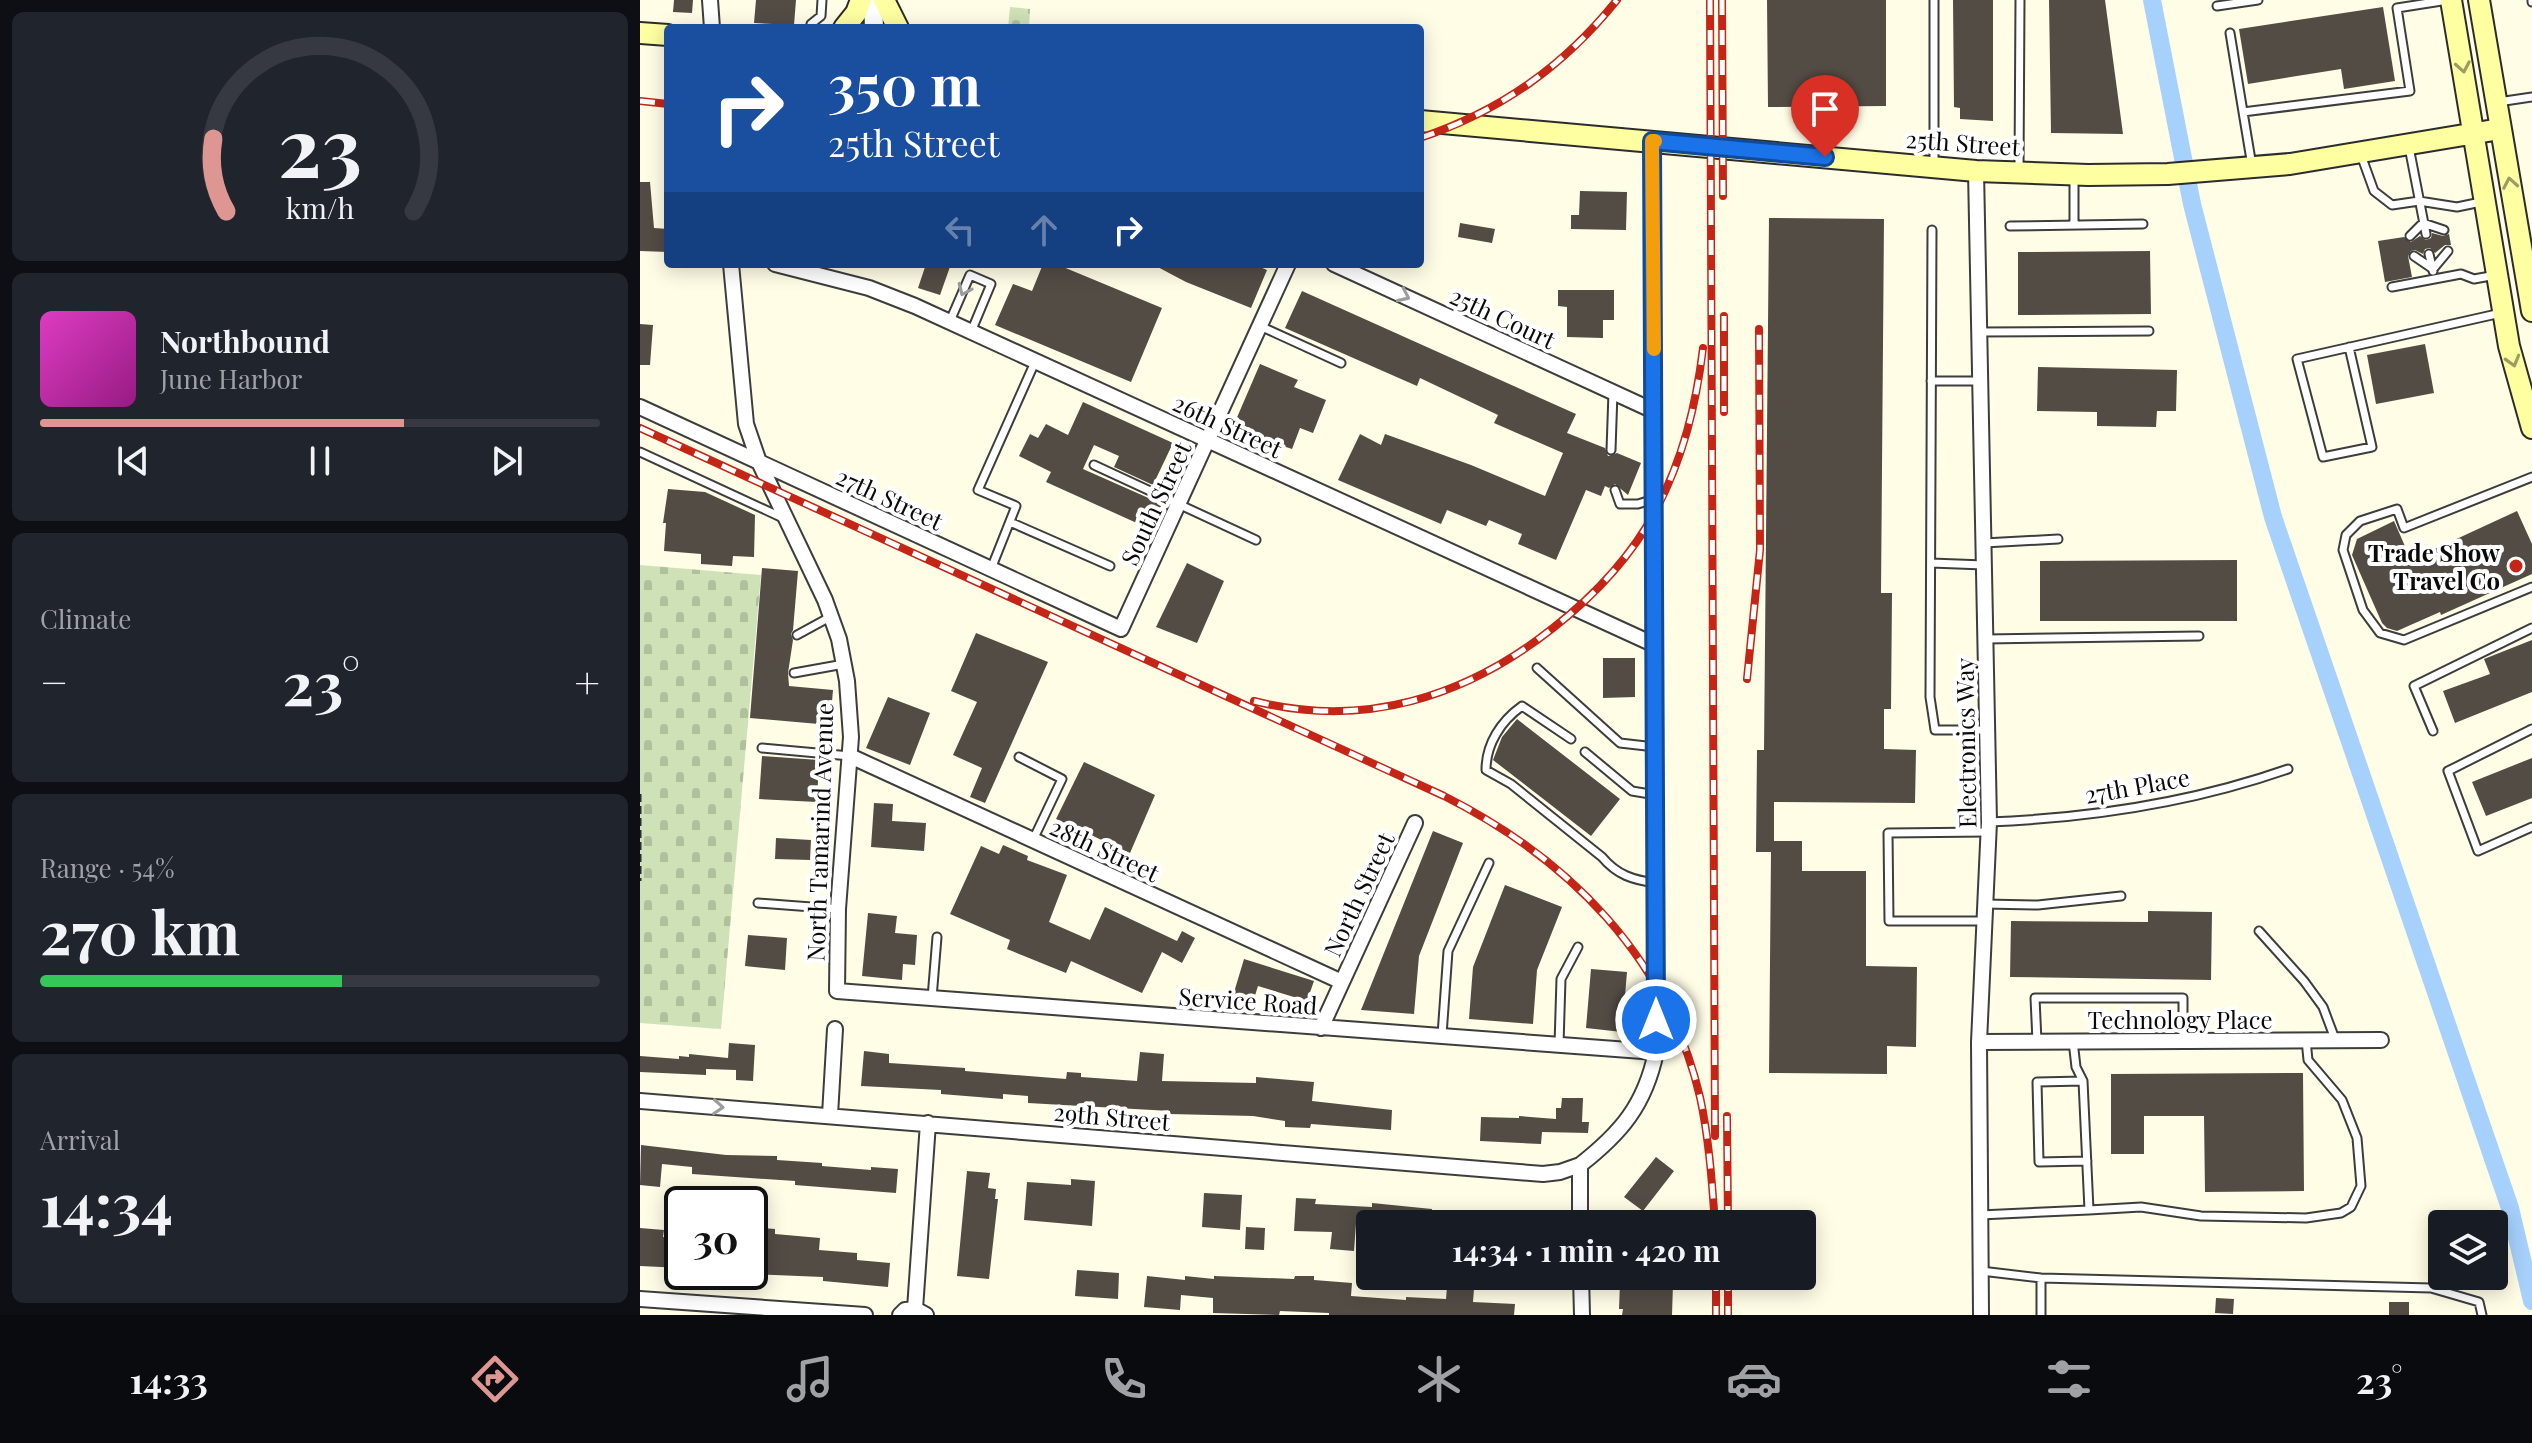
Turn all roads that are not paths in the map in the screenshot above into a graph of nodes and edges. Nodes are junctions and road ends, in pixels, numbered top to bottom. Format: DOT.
graph roads {
  1 [pos="710,0"];
  2 [pos="822,0"];
  3 [pos="861,0"];
  4 [pos="873,0"];
  5 [pos="884,0"];
  6 [pos="1934,0"];
  7 [pos="2020,0"];
  8 [pos="2258,0"];
  9 [pos="2450,0"];
  10 [pos="2479,0"];
  11 [pos="2217,6"];
  12 [pos="712,24"];
  13 [pos="814,24"];
  14 [pos="847,24"];
  15 [pos="874,24"];
  16 [pos="896,24"];
  17 [pos="640,33"];
  18 [pos="2230,33"];
  19 [pos="664,35"];
  20 [pos="2532,97"];
  21 [pos="2496,103"];
  22 [pos="2243,112"];
  23 [pos="1424,121"];
  24 [pos="2500,129"];
  25 [pos="2474,134"];
  26 [pos="1652,141"];
  27 [pos="2408,145"];
  28 [pos="2360,153"];
  29 [pos="1934,166"];
  30 [pos="2252,168"];
  31 [pos="1976,171"];
  32 [pos="2019,172"];
  33 [pos="2074,175"];
  34 [pos="2419,201"];
  35 [pos="2485,202"];
  36 [pos="2423,223"];
  37 [pos="2143,224"];
  38 [pos="2074,225"];
  39 [pos="2010,226"];
  40 [pos="1932,230"];
  41 [pos="2444,230"];
  42 [pos="2426,234"];
  43 [pos="2526,235"];
  44 [pos="2410,236"];
  45 [pos="2448,251"];
  46 [pos="2429,254"];
  47 [pos="2414,256"];
  48 [pos="731,268"];
  49 [pos="791,268"];
  50 [pos="1286,268"];
  51 [pos="1343,268"];
  52 [pos="2433,269"];
  53 [pos="2497,275"];
  54 [pos="2435,279"];
  55 [pos="2392,287"];
  56 [pos="2532,311"];
  57 [pos="2503,312"];
  58 [pos="950,322"];
  59 [pos="1260,326"];
  60 [pos="2149,331"];
  61 [pos="971,332"];
  62 [pos="1979,332"];
  63 [pos="2349,347"];
  64 [pos="1035,361"];
  65 [pos="1341,363"];
  66 [pos="1931,381"];
  67 [pos="1980,381"];
  68 [pos="1613,392"];
  69 [pos="640,407"];
  70 [pos="1654,411"];
  71 [pos="2532,428"];
  72 [pos="1208,440"];
  73 [pos="1611,450"];
  74 [pos="640,452"];
  75 [pos="759,462"];
  76 [pos="1094,465"];
  77 [pos="2532,477"];
  78 [pos="1615,490"];
  79 [pos="1654,499"];
  80 [pos="1179,503"];
  81 [pos="786,519"];
  82 [pos="1010,522"];
  83 [pos="2058,539"];
  84 [pos="1256,540"];
  85 [pos="1983,543"];
  86 [pos="1931,563"];
  87 [pos="1984,565"];
  88 [pos="1110,566"];
  89 [pos="991,569"];
  90 [pos="2532,587"];
  91 [pos="831,617"];
  92 [pos="2532,628"];
  93 [pos="1121,629"];
  94 [pos="797,635"];
  95 [pos="2199,636"];
  96 [pos="1985,639"];
  97 [pos="1655,645"];
  98 [pos="844,664"];
  99 [pos="1537,668"];
  100 [pos="794,673"];
  101 [pos="2532,729"];
  102 [pos="1987,730"];
  103 [pos="2433,731"];
  104 [pos="1571,739"];
  105 [pos="1655,747"];
  106 [pos="762,748"];
  107 [pos="1585,752"];
  108 [pos="850,756"];
  109 [pos="1019,757"];
  110 [pos="2288,769"];
  111 [pos="1656,795"];
  112 [pos="1415,823"];
  113 [pos="1989,827"];
  114 [pos="2532,827"];
  115 [pos="1033,840"];
  116 [pos="1489,863"];
  117 [pos="1656,883"];
  118 [pos="2121,896"];
  119 [pos="758,903"];
  120 [pos="1985,904"];
  121 [pos="838,909"];
  122 [pos="1985,921"];
  123 [pos="2259,931"];
  124 [pos="937,937"];
  125 [pos="1578,947"];
  126 [pos="1342,982"];
  127 [pos="837,991"];
  128 [pos="932,998"];
  129 [pos="1321,1028"];
  130 [pos="835,1029"];
  131 [pos="1441,1036"];
  132 [pos="2306,1040"];
  133 [pos="2335,1040"];
  134 [pos="2381,1040"];
  135 [pos="2037,1041"];
  136 [pos="2073,1041"];
  137 [pos="2183,1041"];
  138 [pos="1979,1042"];
  139 [pos="1559,1045"];
  140 [pos="1656,1052"];
  141 [pos="2083,1081"];
  142 [pos="640,1101"];
  143 [pos="830,1115"];
  144 [pos="928,1123"];
  145 [pos="2087,1161"];
  146 [pos="1580,1165"];
  147 [pos="1580,1210"];
  148 [pos="2089,1210"];
  149 [pos="1980,1215"];
  150 [pos="1980,1271"];
  151 [pos="2041,1278"];
  152 [pos="1581,1290"];
  153 [pos="640,1299"];
  154 [pos="920,1312"];
  155 [pos="865,1315"];
  156 [pos="900,1315"];
  157 [pos="1582,1315"];
  158 [pos="1981,1315"];
  159 [pos="2041,1315"];
  160 [pos="2482,1315"];
  1 -- 12 [label="street"];
  2 -- 13 [label="lane"];
  3 -- 14 [label="main road"];
  4 -- 15 [label="street"];
  5 -- 16 [label="main road"];
  6 -- 29 [label="lane"];
  7 -- 32 [label="lane"];
  8 -- 11 [label="lane"];
  9 -- 22 [label="lane"];
  9 -- 25 [label="main road, one-way"];
  10 -- 21 [label="main road"];
  17 -- 19 [label="main road"];
  18 -- 22 [label="lane"];
  20 -- 21 [label="lane"];
  21 -- 24 [label="main road"];
  22 -- 30 [label="lane"];
  23 -- 26 [label="main road, 25th Street"];
  24 -- 25 [label="main road, 25th Street"];
  43 -- 24 [label="main road, one-way"];
  25 -- 27 [label="main road, 25th Street"];
  25 -- 35 [label="main road"];
  26 -- 29 [label="main road, 25th Street"];
  26 -- 70 [label="street"];
  27 -- 28 [label="main road, 25th Street"];
  27 -- 34 [label="lane"];
  28 -- 30 [label="main road, 25th Street"];
  28 -- 34 [label="lane"];
  29 -- 31 [label="main road, 25th Street"];
  30 -- 33 [label="main road, 25th Street"];
  31 -- 32 [label="main road, 25th Street"];
  31 -- 62 [label="street, Electronics Way"];
  32 -- 33 [label="main road, 25th Street"];
  33 -- 38 [label="lane"];
  34 -- 35 [label="lane"];
  34 -- 36 [label="lane"];
  35 -- 53 [label="main road"];
  36 -- 41 [label="lane"];
  36 -- 42 [label="lane"];
  36 -- 44 [label="lane"];
  37 -- 38 [label="lane"];
  38 -- 39 [label="lane"];
  40 -- 66 [label="lane"];
  43 -- 56 [label="main road"];
  45 -- 52 [label="lane"];
  46 -- 52 [label="lane"];
  47 -- 52 [label="lane"];
  48 -- 75 [label="street, North Tamarind Avenue"];
  49 -- 58 [label="street, 26th Street"];
  50 -- 59 [label="street, South Street"];
  51 -- 68 [label="street, 25th Court, one-way"];
  52 -- 54 [label="lane"];
  53 -- 54 [label="lane"];
  53 -- 57 [label="main road"];
  54 -- 55 [label="lane"];
  57 -- 63 [label="lane"];
  57 -- 71 [label="main road, one-way"];
  58 -- 61 [label="street, 26th Street"];
  61 -- 58 [label="lane, one-way"];
  59 -- 65 [label="lane"];
  59 -- 72 [label="street, South Street"];
  60 -- 62 [label="lane"];
  61 -- 64 [label="street, 26th Street"];
  62 -- 67 [label="street, Electronics Way"];
  63 -- 63 [label="lane"];
  64 -- 72 [label="street, 26th Street"];
  64 -- 82 [label="lane"];
  66 -- 67 [label="lane"];
  66 -- 86 [label="lane"];
  67 -- 85 [label="street, Electronics Way"];
  68 -- 70 [label="street, 25th Court"];
  68 -- 73 [label="lane"];
  69 -- 75 [label="street, 27th Street"];
  70 -- 79 [label="street"];
  72 -- 80 [label="street, South Street"];
  72 -- 97 [label="street, 26th Street"];
  74 -- 81 [label="lane"];
  75 -- 81 [label="street, North Tamarind Avenue"];
  75 -- 89 [label="street, 27th Street"];
  76 -- 80 [label="lane"];
  77 -- 90 [label="lane"];
  78 -- 79 [label="lane"];
  79 -- 97 [label="street"];
  80 -- 84 [label="lane"];
  80 -- 93 [label="street, South Street"];
  81 -- 91 [label="street, North Tamarind Avenue"];
  82 -- 88 [label="lane"];
  82 -- 89 [label="lane"];
  83 -- 85 [label="lane"];
  85 -- 87 [label="street, Electronics Way"];
  86 -- 87 [label="lane"];
  86 -- 102 [label="lane"];
  87 -- 96 [label="street, Electronics Way"];
  89 -- 93 [label="street, 27th Street"];
  91 -- 94 [label="lane"];
  91 -- 98 [label="street, North Tamarind Avenue"];
  92 -- 103 [label="lane"];
  95 -- 96 [label="lane"];
  96 -- 102 [label="street, Electronics Way"];
  97 -- 105 [label="street"];
  98 -- 100 [label="lane"];
  98 -- 108 [label="street, North Tamarind Avenue"];
  99 -- 105 [label="lane"];
  101 -- 114 [label="lane"];
  102 -- 113 [label="street, Electronics Way"];
  104 -- 117 [label="lane"];
  105 -- 111 [label="street"];
  106 -- 108 [label="lane"];
  107 -- 111 [label="lane"];
  108 -- 115 [label="street, 28th Street"];
  108 -- 121 [label="street, North Tamarind Avenue"];
  109 -- 115 [label="lane"];
  110 -- 113 [label="lane, 27th Place"];
  111 -- 117 [label="street"];
  112 -- 126 [label="street, North Street"];
  113 -- 120 [label="street, Electronics Way"];
  113 -- 122 [label="lane, 27th Place"];
  115 -- 126 [label="street, 28th Street"];
  116 -- 131 [label="lane"];
  117 -- 140 [label="street"];
  118 -- 120 [label="lane"];
  119 -- 121 [label="lane"];
  120 -- 122 [label="street, Electronics Way"];
  121 -- 127 [label="street, North Tamarind Avenue"];
  122 -- 138 [label="street, Electronics Way"];
  123 -- 133 [label="lane"];
  124 -- 128 [label="lane"];
  125 -- 139 [label="lane"];
  126 -- 129 [label="street, North Street"];
  127 -- 128 [label="street, Service Road"];
  128 -- 129 [label="street, Service Road"];
  129 -- 131 [label="street, Service Road"];
  130 -- 143 [label="street"];
  131 -- 139 [label="street, Service Road"];
  132 -- 133 [label="street, Technology Place"];
  132 -- 137 [label="street, Technology Place"];
  132 -- 148 [label="lane"];
  133 -- 134 [label="street, Technology Place"];
  135 -- 136 [label="street, Technology Place"];
  135 -- 137 [label="lane"];
  135 -- 138 [label="street, Technology Place"];
  136 -- 137 [label="street, Technology Place"];
  136 -- 141 [label="lane"];
  138 -- 149 [label="street, Electronics Way"];
  139 -- 140 [label="street, Service Road"];
  140 -- 146 [label="street"];
  141 -- 145 [label="lane"];
  141 -- 145 [label="lane"];
  142 -- 143 [label="street, 29th Street, one-way"];
  143 -- 144 [label="street, 29th Street"];
  144 -- 146 [label="street, 29th Street"];
  144 -- 154 [label="street"];
  145 -- 148 [label="lane"];
  146 -- 147 [label="street"];
  148 -- 149 [label="lane"];
  149 -- 150 [label="street, Electronics Way"];
  150 -- 151 [label="lane"];
  150 -- 158 [label="street, Electronics Way"];
  151 -- 159 [label="lane"];
  151 -- 160 [label="lane"];
  152 -- 157 [label="street"];
  153 -- 155 [label="street"];
  154 -- 156 [label="street"];
}
